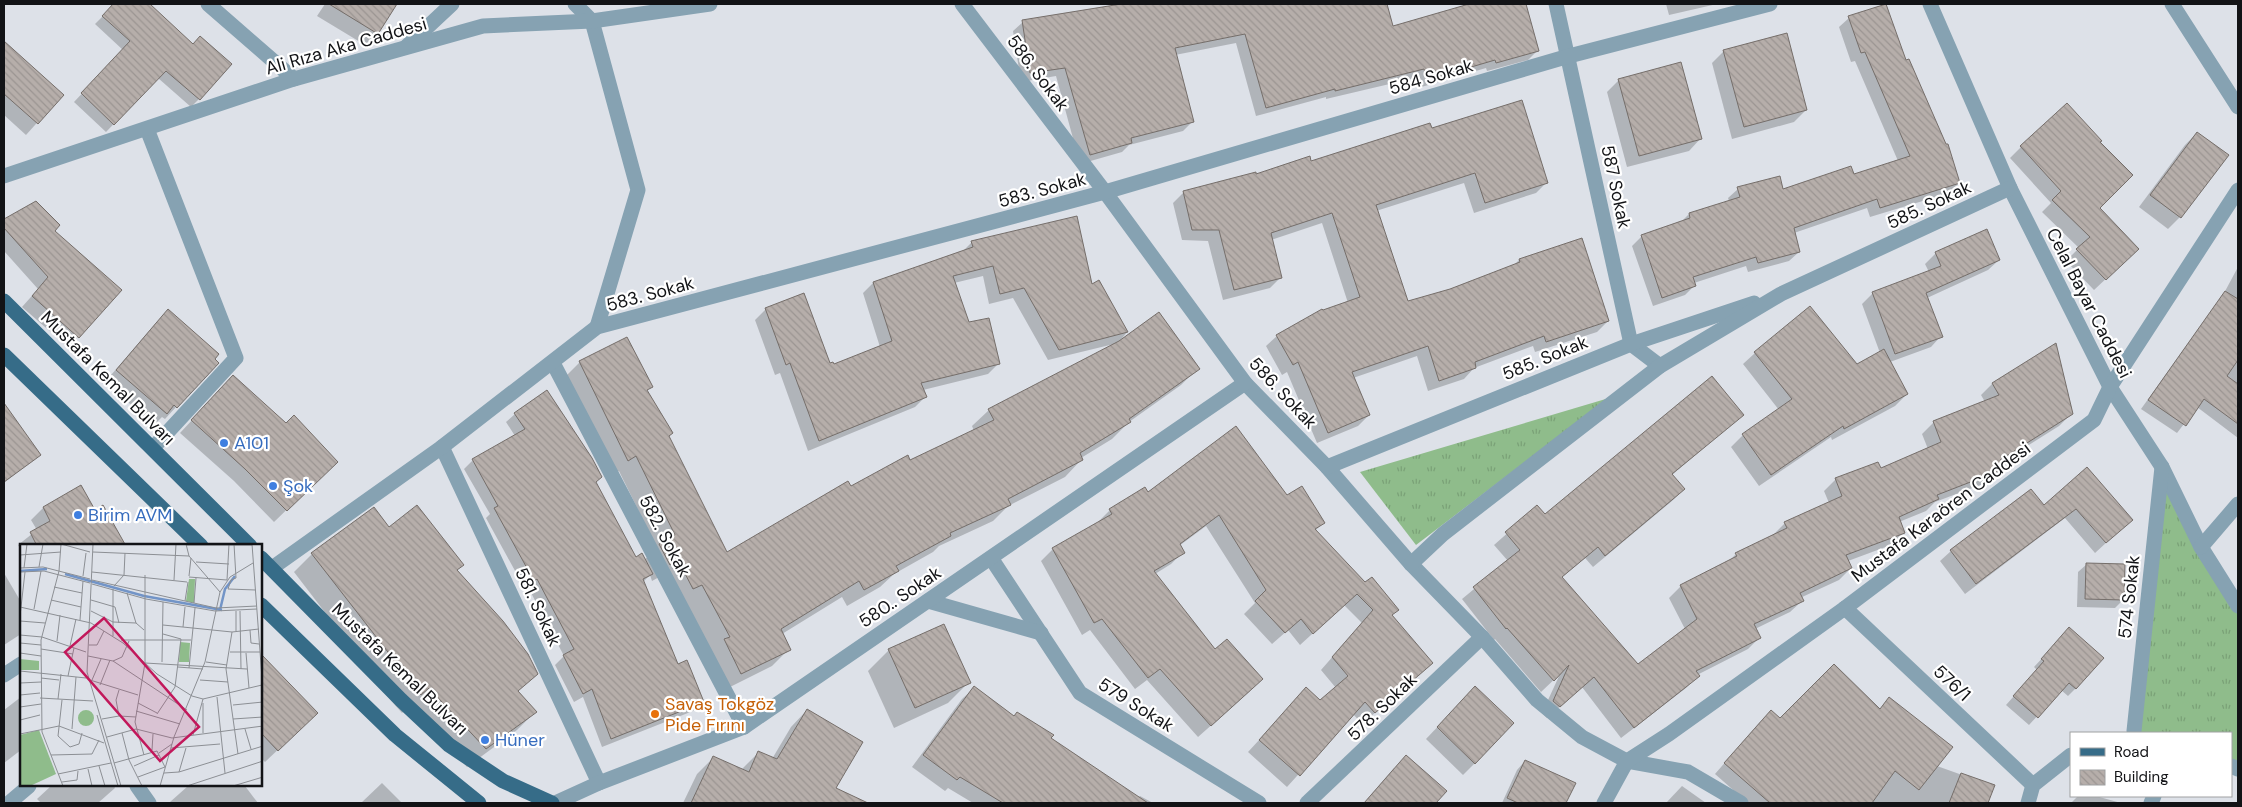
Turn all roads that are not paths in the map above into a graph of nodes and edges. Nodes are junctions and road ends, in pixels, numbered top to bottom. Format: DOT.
graph roads {
  1 [pos="208,4"];
  2 [pos="452,4"];
  3 [pos="575,4"];
  4 [pos="710,4"];
  5 [pos="962,4"];
  6 [pos="1556,4"];
  7 [pos="1770,4"];
  8 [pos="1930,4"];
  9 [pos="2172,4"];
  10 [pos="592,21"];
  11 [pos="404,48"];
  12 [pos="1569,56"];
  13 [pos="294,79"];
  14 [pos="2238,107"];
  15 [pos="147,129"];
  16 [pos="4,176"];
  17 [pos="2010,188"];
  18 [pos="2238,190"];
  19 [pos="1105,192"];
  20 [pos="1781,294"];
  21 [pos="4,301"];
  22 [pos="597,328"];
  23 [pos="1631,344"];
  24 [pos="4,355"];
  25 [pos="553,363"];
  26 [pos="1660,366"];
  27 [pos="1246,383"];
  28 [pos="2110,387"];
  29 [pos="442,447"];
  30 [pos="153,448"];
  31 [pos="1327,467"];
  32 [pos="2162,467"];
  33 [pos="2238,504"];
  34 [pos="199,544"];
  35 [pos="248,544"];
  36 [pos="2201,547"];
  37 [pos="991,558"];
  38 [pos="262,559"];
  39 [pos="1411,564"];
  40 [pos="272,568"];
  41 [pos="928,601"];
  42 [pos="262,606"];
  43 [pos="2238,606"];
  44 [pos="1845,608"];
  45 [pos="1041,633"];
  46 [pos="1482,637"];
  47 [pos="20,665"];
  48 [pos="4,675"];
  49 [pos="744,727"];
  50 [pos="2131,732"];
  51 [pos="2070,756"];
  52 [pos="1627,761"];
  53 [pos="599,783"];
  54 [pos="2033,785"];
  55 [pos="28,787"];
  56 [pos="138,787"];
  57 [pos="9,803"];
  58 [pos="149,803"];
  59 [pos="479,803"];
  60 [pos="554,803"];
  61 [pos="1259,803"];
  62 [pos="1308,803"];
  63 [pos="1604,803"];
  64 [pos="1741,803"];
  65 [pos="2028,803"];
  1 -- 13 [label="street"];
  2 -- 11 [label="street"];
  3 -- 10 [label="street"];
  4 -- 10 [label="street, Ali Rıza Aka Caddesi"];
  5 -- 19 [label="street, 586. Sokak"];
  6 -- 12 [label="street, 587 Sokak"];
  7 -- 12 [label="street, 584 Sokak"];
  8 -- 17 [label="street, Celal Bayar Caddesi"];
  9 -- 14 [label="street"];
  10 -- 11 [label="street, Ali Rıza Aka Caddesi"];
  10 -- 22 [label="street"];
  11 -- 13 [label="street, Ali Rıza Aka Caddesi"];
  12 -- 19 [label="street, 584 Sokak"];
  12 -- 23 [label="street, 587 Sokak"];
  13 -- 15 [label="street, Ali Rıza Aka Caddesi"];
  15 -- 16 [label="street, Ali Rıza Aka Caddesi"];
  15 -- 30 [label="street"];
  17 -- 20 [label="street, 585. Sokak"];
  17 -- 28 [label="street, Celal Bayar Caddesi"];
  18 -- 28 [label="street, Mustafa Karaören Caddesi"];
  19 -- 22 [label="street, 583. Sokak"];
  19 -- 27 [label="street, 586. Sokak"];
  20 -- 23 [label="street, 585. Sokak"];
  20 -- 26 [label="street, 585. Sokak"];
  21 -- 30 [label="main road, Mustafa Kemal Bulvarı"];
  22 -- 25 [label="street, 583. Sokak"];
  23 -- 26 [label="street"];
  23 -- 31 [label="street, 585. Sokak"];
  24 -- 34 [label="main road"];
  25 -- 29 [label="street, 583. Sokak"];
  25 -- 49 [label="street, 582. Sokak"];
  26 -- 39 [label="street, 585. Sokak"];
  27 -- 31 [label="street, 586. Sokak"];
  27 -- 37 [label="street, 580.. Sokak"];
  28 -- 32 [label="street, Celal Bayar Caddesi"];
  28 -- 44 [label="street, Mustafa Karaören Caddesi"];
  29 -- 40 [label="street, 583. Sokak"];
  29 -- 53 [label="street, 581. Sokak"];
  30 -- 35 [label="main road, Mustafa Kemal Bulvarı"];
  31 -- 39 [label="street, 586. Sokak"];
  32 -- 36 [label="street, Celal Bayar Caddesi"];
  32 -- 50 [label="street, 574 Sokak"];
  33 -- 36 [label="street"];
  36 -- 43 [label="street, Celal Bayar Caddesi"];
  37 -- 41 [label="street, 580.. Sokak"];
  37 -- 45 [label="street, 579 Sokak"];
  38 -- 40 [label="main road, Mustafa Kemal Bulvarı"];
  39 -- 46 [label="street, 586. Sokak"];
  40 -- 60 [label="main road, Mustafa Kemal Bulvarı"];
  41 -- 45 [label="street"];
  41 -- 49 [label="street, 580.. Sokak"];
  42 -- 59 [label="main road"];
  44 -- 52 [label="street, Mustafa Karaören Caddesi"];
  44 -- 54 [label="street, 576/1"];
  45 -- 61 [label="street, 579 Sokak"];
  46 -- 52 [label="street, 586. Sokak"];
  46 -- 62 [label="street, 578. Sokak"];
  47 -- 48 [label="street"];
  49 -- 53 [label="street, 580.. Sokak"];
  51 -- 54 [label="street"];
  52 -- 63 [label="street, Mustafa Karaören Caddesi"];
  52 -- 64 [label="street, 586. Sokak"];
  53 -- 60 [label="street, 580.. Sokak"];
  54 -- 65 [label="street"];
  55 -- 57 [label="street"];
  56 -- 58 [label="street"];
}
